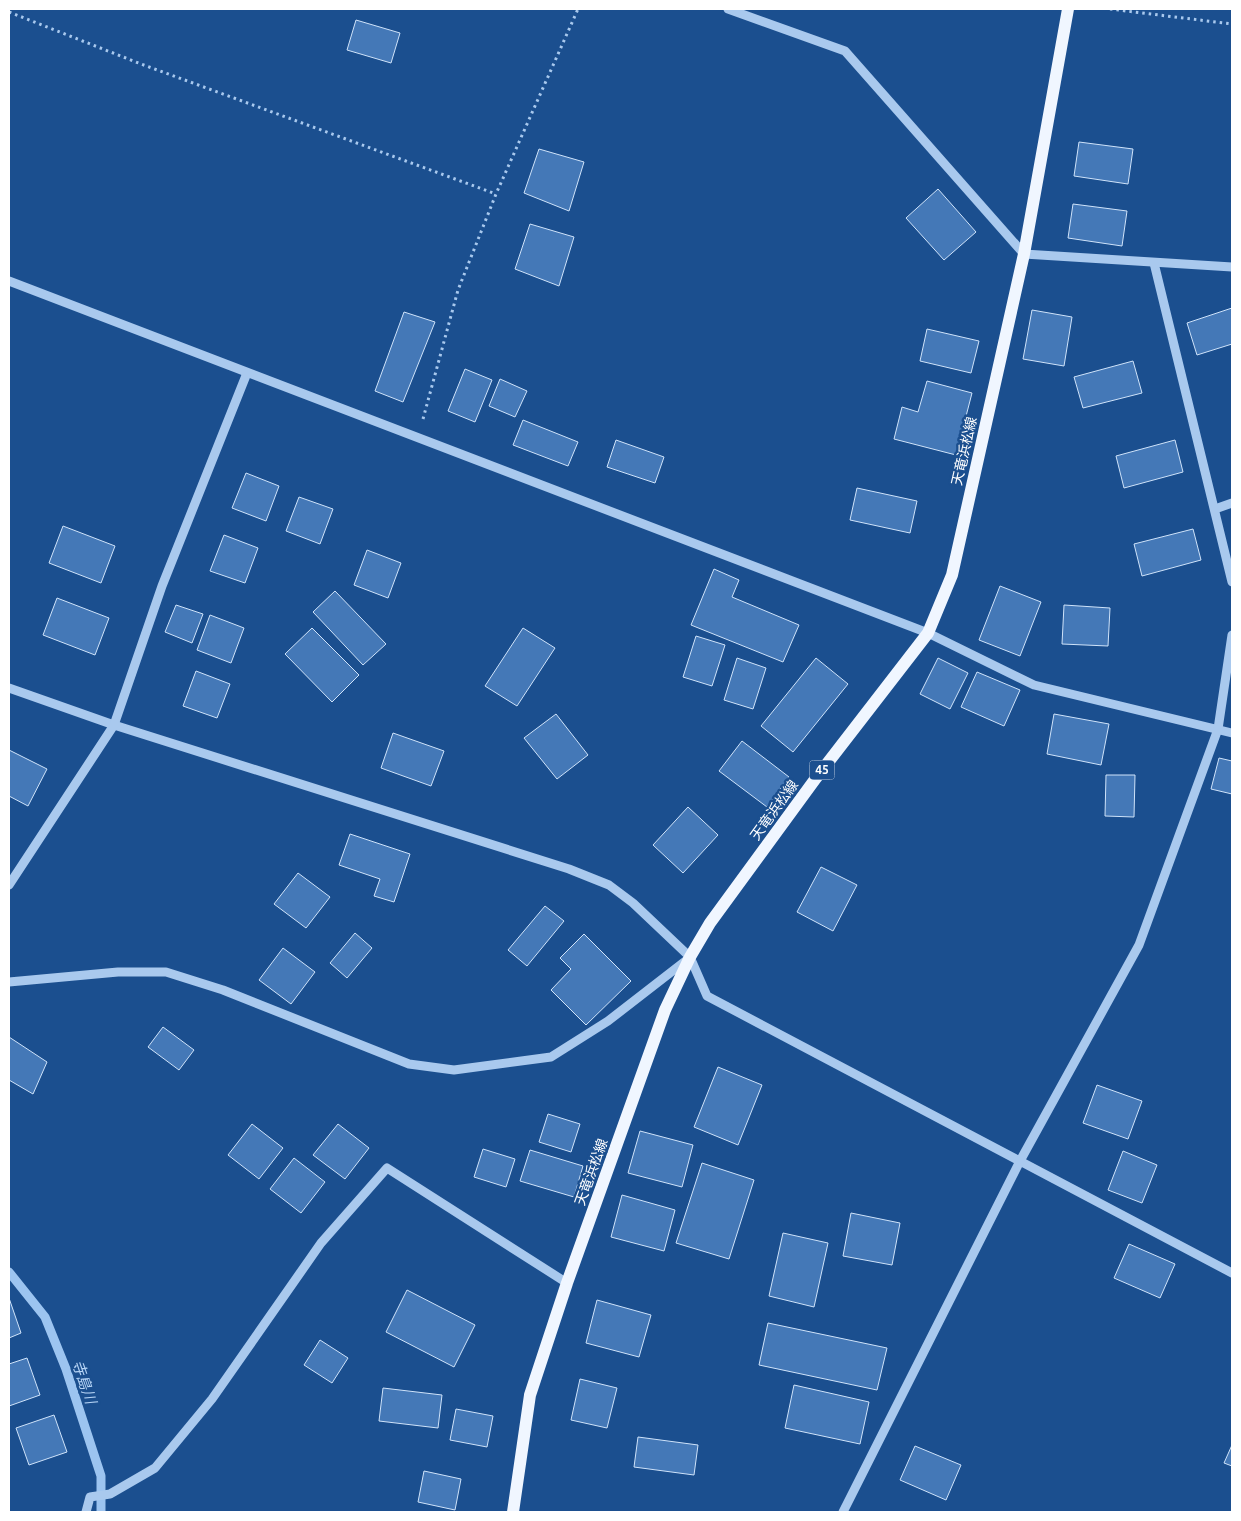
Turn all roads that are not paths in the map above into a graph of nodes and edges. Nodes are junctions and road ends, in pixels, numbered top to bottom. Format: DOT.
graph roads {
  1 [pos="728,9"];
  2 [pos="1068,9"];
  3 [pos="1024,254"];
  4 [pos="1154,263"];
  5 [pos="1232,267"];
  6 [pos="9,281"];
  7 [pos="246,373"];
  8 [pos="1232,503"];
  9 [pos="1215,509"];
  10 [pos="1232,582"];
  11 [pos="928,633"];
  12 [pos="1232,635"];
  13 [pos="9,688"];
  14 [pos="114,725"];
  15 [pos="1218,730"];
  16 [pos="1232,733"];
  17 [pos="9,885"];
  18 [pos="690,957"];
  19 [pos="9,982"];
  20 [pos="1020,1161"];
  21 [pos="1232,1273"];
  22 [pos="567,1282"];
  23 [pos="86,1512"];
  24 [pos="513,1512"];
  25 [pos="843,1512"];
  1 -- 3 [label="street"];
  2 -- 3 [label="main road, 天竜浜松線 / 45"];
  3 -- 4 [label="street"];
  3 -- 11 [label="main road, 天竜浜松線 / 45"];
  4 -- 5 [label="street"];
  4 -- 9 [label="street"];
  6 -- 7 [label="street"];
  7 -- 11 [label="street"];
  7 -- 14 [label="street"];
  8 -- 9 [label="street"];
  9 -- 10 [label="street"];
  11 -- 15 [label="street"];
  11 -- 18 [label="main road, 天竜浜松線 / 45"];
  12 -- 15 [label="street"];
  13 -- 14 [label="street"];
  14 -- 17 [label="street"];
  14 -- 18 [label="street"];
  15 -- 16 [label="street"];
  15 -- 20 [label="street"];
  18 -- 19 [label="street"];
  18 -- 20 [label="street"];
  18 -- 22 [label="main road, 天竜浜松線 / 45"];
  20 -- 21 [label="street"];
  20 -- 25 [label="street"];
  22 -- 23 [label="street"];
  22 -- 24 [label="main road, 天竜浜松線 / 45"];
}
